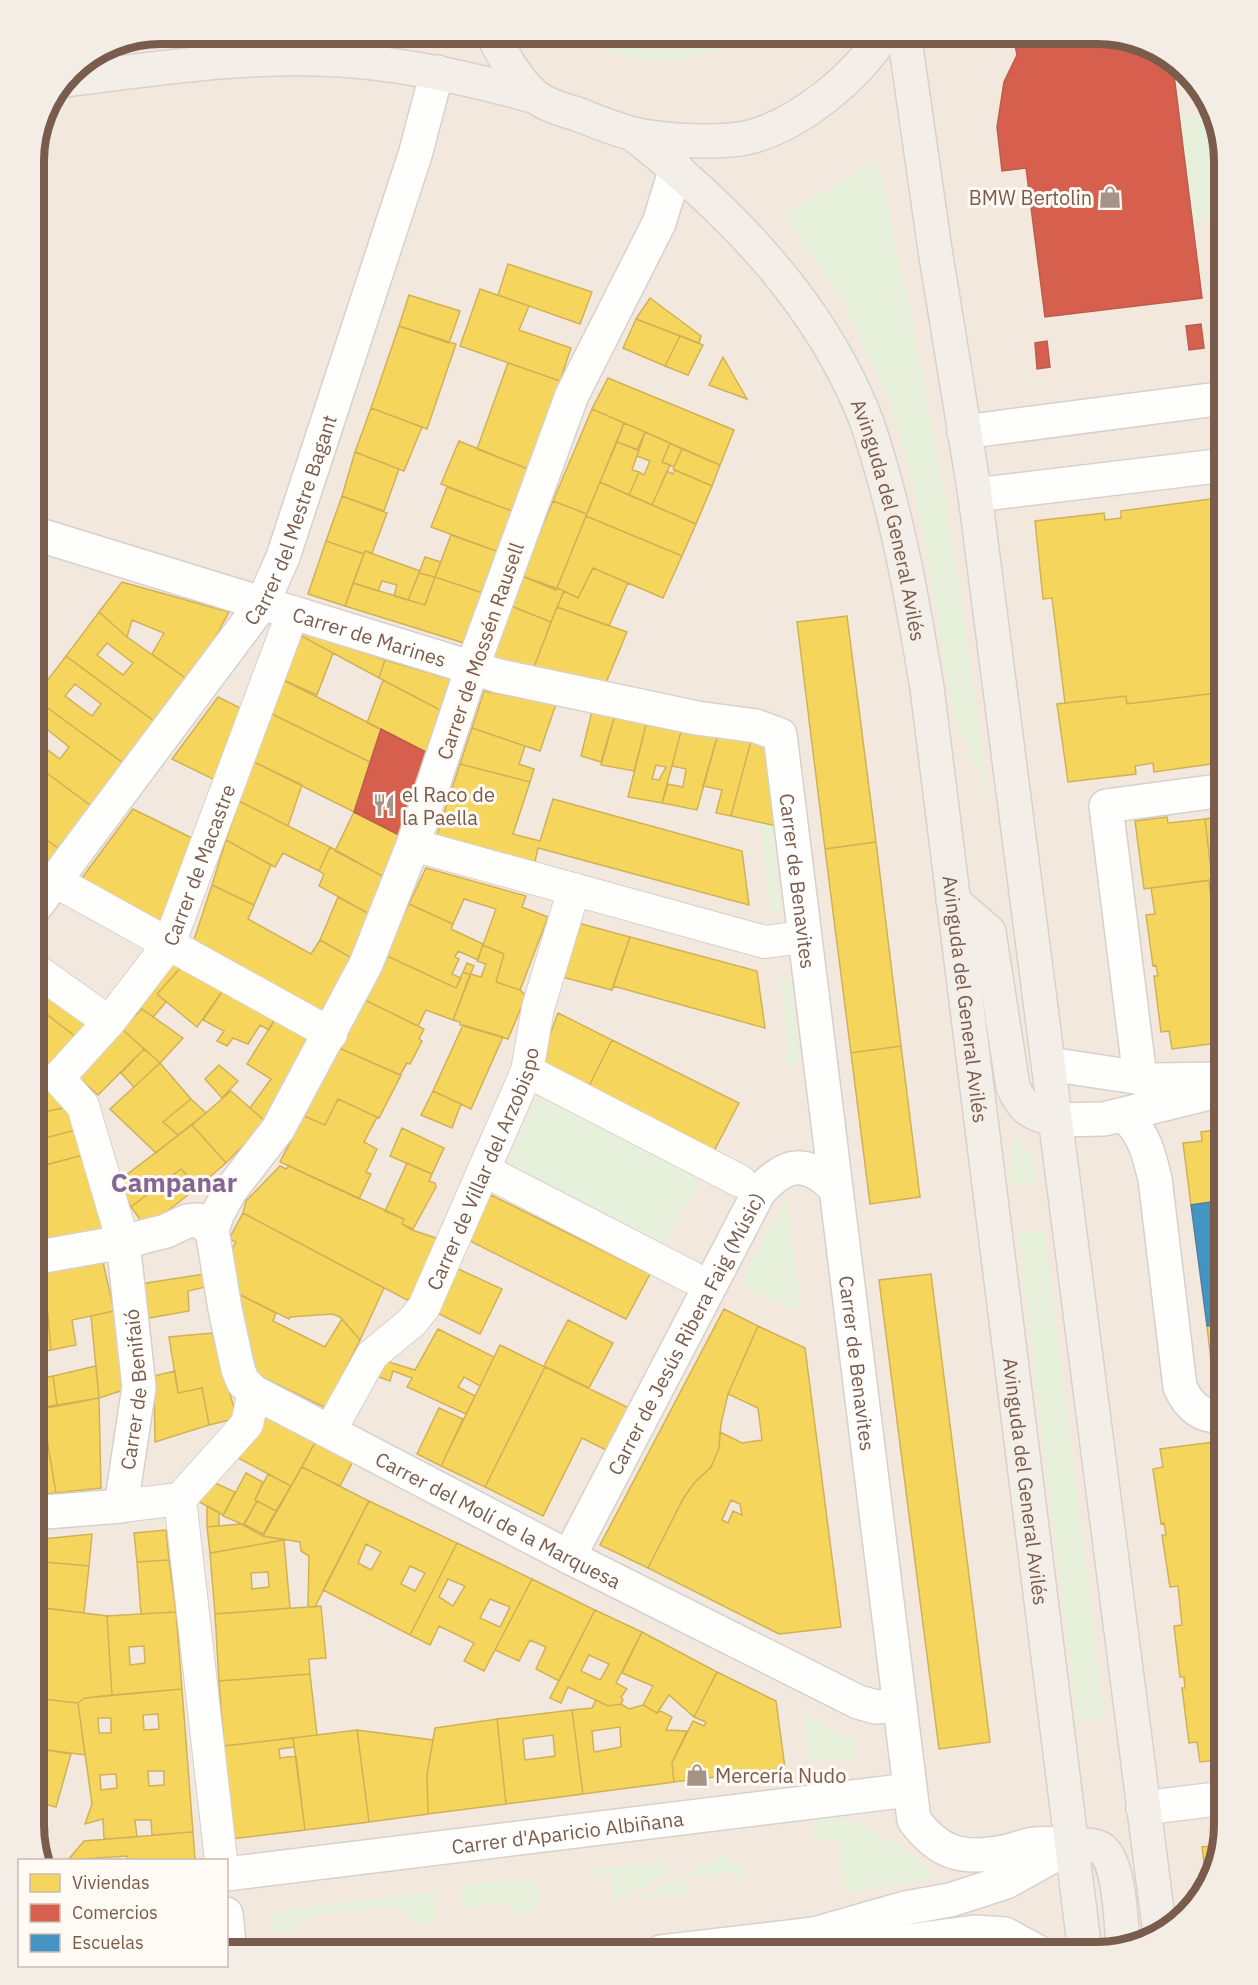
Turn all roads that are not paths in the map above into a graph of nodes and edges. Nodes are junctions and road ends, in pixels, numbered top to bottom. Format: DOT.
graph roads {
  1 [pos="497,44"];
  2 [pos="876,44"];
  3 [pos="905,44"];
  4 [pos="437,72"];
  5 [pos="78,78"];
  6 [pos="536,98"];
  7 [pos="633,134"];
  8 [pos="676,168"];
  9 [pos="1214,399"];
  10 [pos="964,432"];
  11 [pos="1214,466"];
  12 [pos="975,495"];
  13 [pos="44,536"];
  14 [pos="278,607"];
  15 [pos="472,668"];
  16 [pos="780,735"];
  17 [pos="1214,791"];
  18 [pos="413,845"];
  19 [pos="55,881"];
  20 [pos="574,890"];
  21 [pos="44,896"];
  22 [pos="953,901"];
  23 [pos="803,937"];
  24 [pos="169,944"];
  25 [pos="44,976"];
  26 [pos="109,1022"];
  27 [pos="331,1034"];
  28 [pos="1049,1064"];
  29 [pos="527,1071"];
  30 [pos="1140,1078"];
  31 [pos="1214,1079"];
  32 [pos="1214,1092"];
  33 [pos="1125,1116"];
  34 [pos="1054,1120"];
  35 [pos="484,1170"];
  36 [pos="740,1181"];
  37 [pos="836,1188"];
  38 [pos="212,1230"];
  39 [pos="123,1242"];
  40 [pos="44,1256"];
  41 [pos="691,1277"];
  42 [pos="254,1392"];
  43 [pos="1211,1414"];
  44 [pos="336,1420"];
  45 [pos="180,1499"];
  46 [pos="122,1506"];
  47 [pos="44,1512"];
  48 [pos="569,1557"];
  49 [pos="898,1705"];
  50 [pos="909,1790"];
  51 [pos="1214,1799"];
  52 [pos="1143,1808"];
  53 [pos="1072,1845"];
  54 [pos="221,1859"];
  55 [pos="228,1874"];
  56 [pos="1159,1924"];
  57 [pos="814,1935"];
  58 [pos="1122,1939"];
  59 [pos="754,1942"];
  60 [pos="1020,1942"];
  61 [pos="1084,1942"];
  1 -- 6 [label="main road"];
  2 -- 7 [label="main road"];
  3 -- 10 [label="main road"];
  4 -- 5 [label="main road"];
  4 -- 6 [label="main road"];
  4 -- 14 [label="street, Carrer del Mestre Bagant"];
  6 -- 7 [label="main road"];
  7 -- 8 [label="main road, Avinguda del General Avilés"];
  8 -- 15 [label="street, Carrer de Mossén Rausell"];
  8 -- 22 [label="main road, Avinguda del General Avilés"];
  9 -- 10 [label="street"];
  10 -- 12 [label="main road"];
  11 -- 12 [label="street"];
  12 -- 28 [label="main road"];
  13 -- 14 [label="street, Carrer de Marines"];
  14 -- 15 [label="street, Carrer de Marines"];
  14 -- 19 [label="street, Carrer del Mestre Bagant"];
  14 -- 24 [label="street, Carrer de Macastre"];
  15 -- 16 [label="street, Carrer de Marines"];
  15 -- 18 [label="street, Carrer de Mossén Rausell"];
  16 -- 23 [label="street, Carrer de Benavites"];
  17 -- 30 [label="street"];
  18 -- 20 [label="street"];
  18 -- 27 [label="street, Carrer de Mossén Rausell"];
  19 -- 21 [label="street, Carrer del Mestre Bagant"];
  19 -- 24 [label="street"];
  20 -- 23 [label="street"];
  20 -- 29 [label="street, Carrer de Villar del Arzobispo"];
  22 -- 34 [label="main road"];
  22 -- 53 [label="main road, Avinguda del General Avilés"];
  23 -- 37 [label="street, Carrer de Benavites"];
  24 -- 26 [label="street, Carrer de Benifaió"];
  24 -- 27 [label="street, Carrer de Macastre"];
  25 -- 26 [label="street"];
  26 -- 39 [label="street, Carrer de Benifaió"];
  27 -- 38 [label="street, Carrer de Mossén Rausell"];
  28 -- 30 [label="street"];
  28 -- 34 [label="main road"];
  29 -- 35 [label="street, Carrer de Villar del Arzobispo"];
  29 -- 36 [label="street"];
  30 -- 31 [label="street"];
  32 -- 33 [label="street"];
  33 -- 34 [label="street"];
  33 -- 43 [label="street"];
  34 -- 52 [label="main road"];
  35 -- 41 [label="street"];
  35 -- 44 [label="street, Carrer de Villar del Arzobispo"];
  37 -- 48 [label="street, Carrer de Jesús Ribera Faig (Músic)"];
  37 -- 49 [label="street, Carrer de Benavites"];
  38 -- 39 [label="street"];
  38 -- 42 [label="street, Carrer del Molí de la Marquesa"];
  39 -- 40 [label="street"];
  39 -- 46 [label="street, Carrer de Benifaió"];
  42 -- 45 [label="street"];
  42 -- 48 [label="street, Carrer del Molí de la Marquesa"];
  45 -- 46 [label="street"];
  45 -- 54 [label="street"];
  46 -- 47 [label="street"];
  48 -- 49 [label="street, Carrer del Molí de la Marquesa"];
  49 -- 50 [label="street, Carrer de Benavites"];
  50 -- 53 [label="street, Carrer de Benavites"];
  50 -- 55 [label="street, Carrer d'Aparicio Albiñana"];
  51 -- 52 [label="street"];
  52 -- 56 [label="main road"];
  53 -- 57 [label="street"];
  53 -- 58 [label="main road"];
  53 -- 61 [label="main road, Avinguda del General Avilés"];
  57 -- 59 [label="street"];
  57 -- 60 [label="street"];
}
